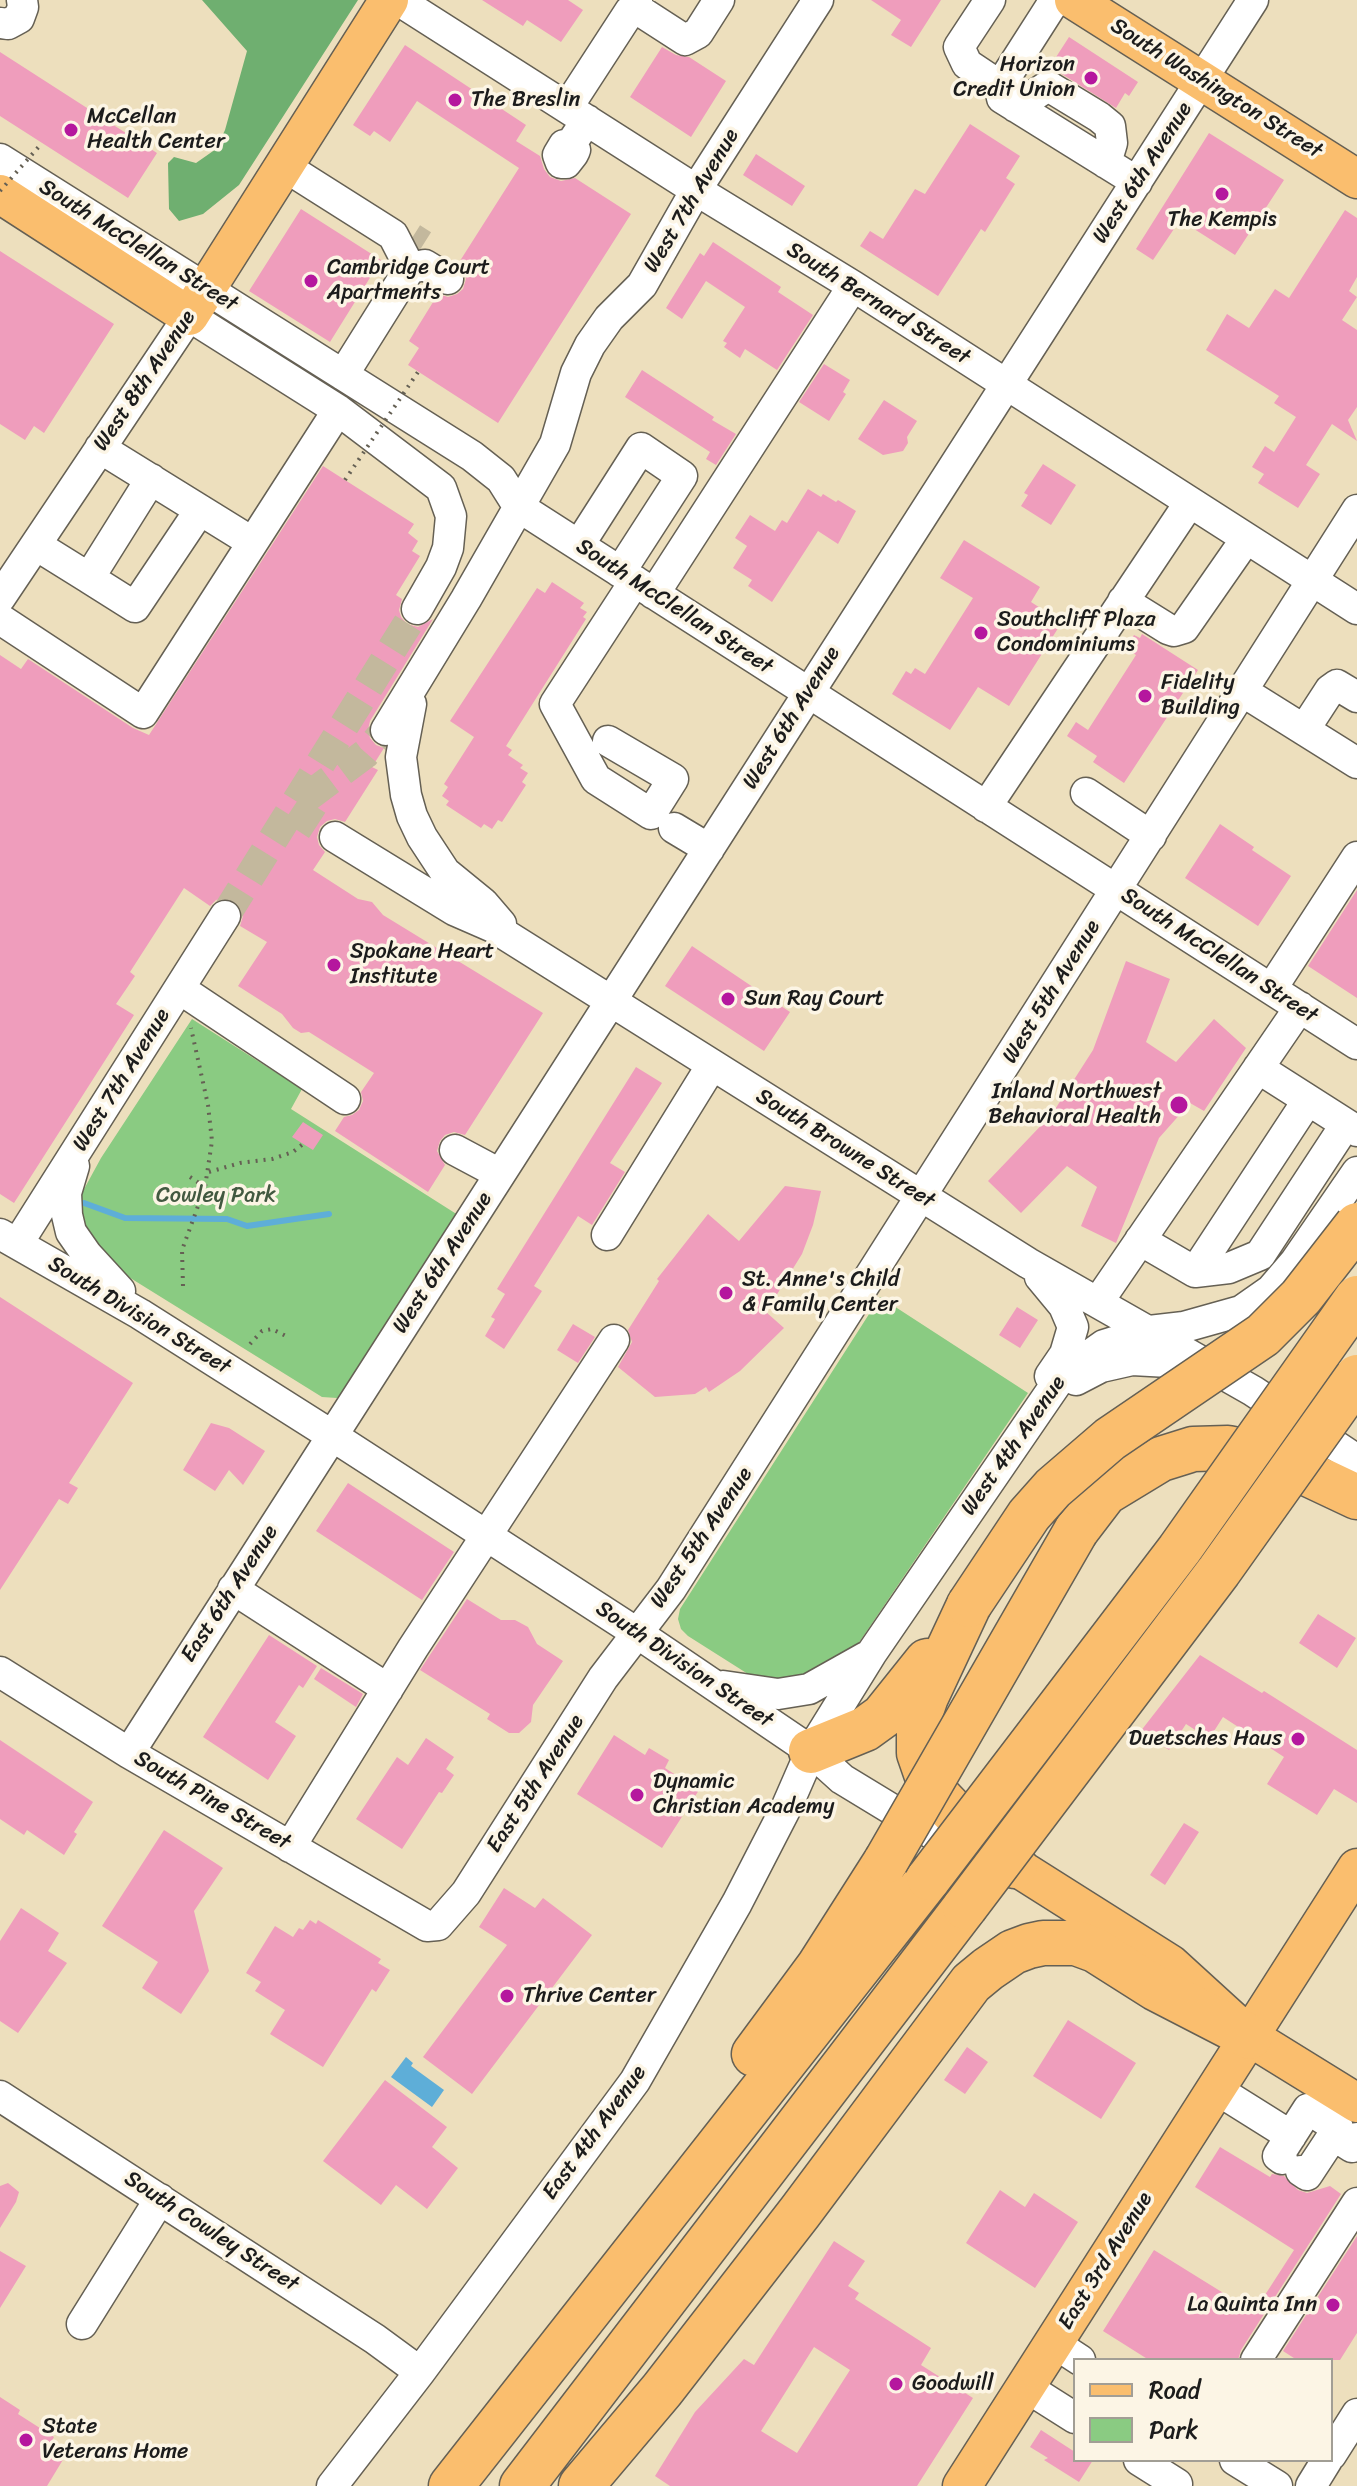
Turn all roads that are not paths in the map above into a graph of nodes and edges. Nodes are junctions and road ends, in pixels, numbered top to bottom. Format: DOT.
graph roads {
  1 [pos="22,0"];
  2 [pos="389,0"];
  3 [pos="398,0"];
  4 [pos="719,0"];
  5 [pos="818,0"];
  6 [pos="990,0"];
  7 [pos="1055,0"];
  8 [pos="1074,0"];
  9 [pos="1253,0"];
  10 [pos="637,3"];
  11 [pos="1,23"];
  12 [pos="1201,80"];
  13 [pos="1008,97"];
  14 [pos="569,141"];
  15 [pos="0,159"];
  16 [pos="284,166"];
  17 [pos="1357,179"];
  18 [pos="1137,182"];
  19 [pos="696,190"];
  20 [pos="0,193"];
  21 [pos="409,247"];
  22 [pos="452,273"];
  23 [pos="853,286"];
  24 [pos="198,302"];
  25 [pos="343,375"];
  26 [pos="1007,386"];
  27 [pos="568,400"];
  28 [pos="338,410"];
  29 [pos="100,448"];
  30 [pos="483,464"];
  31 [pos="151,479"];
  32 [pos="1190,502"];
  33 [pos="518,506"];
  34 [pos="200,510"];
  35 [pos="1357,510"];
  36 [pos="239,534"];
  37 [pos="1246,539"];
  38 [pos="36,545"];
  39 [pos="579,545"];
  40 [pos="89,578"];
  41 [pos="1312,580"];
  42 [pos="636,582"];
  43 [pos="0,598"];
  44 [pos="1123,601"];
  45 [pos="417,609"];
  46 [pos="1357,609"];
  47 [pos="0,619"];
  48 [pos="423,672"];
  49 [pos="1242,691"];
  50 [pos="807,693"];
  51 [pos="1357,697"];
  52 [pos="386,730"];
  53 [pos="1304,730"];
  54 [pos="608,741"];
  55 [pos="1357,763"];
  56 [pos="1086,793"];
  57 [pos="986,807"];
  58 [pos="674,828"];
  59 [pos="1151,836"];
  60 [pos="335,837"];
  61 [pos="709,849"];
  62 [pos="1357,857"];
  63 [pos="1117,890"];
  64 [pos="225,916"];
  65 [pos="515,941"];
  66 [pos="1272,988"];
  67 [pos="180,989"];
  68 [pos="612,1002"];
  69 [pos="1300,1007"];
  70 [pos="1357,1044"];
  71 [pos="712,1065"];
  72 [pos="1258,1068"];
  73 [pos="345,1099"];
  74 [pos="1308,1100"];
  75 [pos="1352,1127"];
  76 [pos="461,1141"];
  77 [pos="79,1149"];
  78 [pos="505,1166"];
  79 [pos="1357,1172"];
  80 [pos="922,1197"];
  81 [pos="1357,1225"];
  82 [pos="607,1235"];
  83 [pos="9,1239"];
  84 [pos="1140,1240"];
  85 [pos="1028,1263"];
  86 [pos="1195,1272"];
  87 [pos="1357,1298"];
  88 [pos="1098,1302"];
  89 [pos="140,1314"];
  90 [pos="1149,1331"];
  91 [pos="614,1340"];
  92 [pos="1357,1377"];
  93 [pos="1253,1391"];
  94 [pos="1027,1425"];
  95 [pos="331,1435"];
  96 [pos="1357,1460"];
  97 [pos="1357,1497"];
  98 [pos="488,1536"];
  99 [pos="233,1589"];
  100 [pos="969,1605"];
  101 [pos="637,1633"];
  102 [pos="871,1654"];
  103 [pos="0,1672"];
  104 [pos="713,1684"];
  105 [pos="388,1689"];
  106 [pos="811,1751"];
  107 [pos="129,1753"];
  108 [pos="290,1847"];
  109 [pos="1015,1866"];
  110 [pos="1352,1887"];
  111 [pos="427,1926"];
  112 [pos="1250,2037"];
  113 [pos="1309,2073"];
  114 [pos="1216,2089"];
  115 [pos="0,2096"];
  116 [pos="1357,2103"];
  117 [pos="1316,2142"];
  118 [pos="160,2199"];
  119 [pos="1357,2203"];
  120 [pos="82,2324"];
  121 [pos="1067,2352"];
  122 [pos="1257,2358"];
  123 [pos="420,2372"];
  124 [pos="1026,2387"];
  125 [pos="1073,2417"];
  126 [pos="1144,2462"];
  127 [pos="1238,2462"];
  128 [pos="1325,2462"];
  129 [pos="1182,2477"];
  130 [pos="332,2486"];
  131 [pos="450,2486"];
  132 [pos="522,2486"];
  133 [pos="581,2486"];
  134 [pos="962,2486"];
  135 [pos="1277,2486"];
  136 [pos="1311,2486"];
  1 -- 11 [label="street"];
  2 -- 16 [label="main road, West 8th Avenue"];
  3 -- 14 [label="street, South Bernard Street"];
  4 -- 10 [label="street"];
  5 -- 19 [label="street, West 7th Avenue"];
  6 -- 13 [label="street"];
  7 -- 13 [label="street"];
  8 -- 12 [label="main road, South Washington Street"];
  9 -- 12 [label="street, West 6th Avenue"];
  10 -- 14 [label="street"];
  12 -- 17 [label="main road, South Washington Street"];
  12 -- 18 [label="street, West 6th Avenue"];
  13 -- 18 [label="street"];
  14 -- 19 [label="street, South Bernard Street"];
  15 -- 24 [label="street, South McClellan Street"];
  16 -- 21 [label="street"];
  16 -- 24 [label="main road, West 8th Avenue"];
  18 -- 26 [label="street, West 6th Avenue"];
  19 -- 23 [label="street, South Bernard Street"];
  19 -- 27 [label="street, West 7th Avenue"];
  20 -- 24 [label="main road, South McClellan Street"];
  21 -- 22 [label="street"];
  21 -- 25 [label="street"];
  23 -- 26 [label="street, South Bernard Street"];
  23 -- 42 [label="street"];
  24 -- 25 [label="street, South McClellan Street"];
  24 -- 28 [label="street, South McClellan Street"];
  24 -- 29 [label="street, West 8th Avenue"];
  25 -- 30 [label="street, South McClellan Street"];
  26 -- 32 [label="street, South Bernard Street"];
  26 -- 50 [label="street, West 6th Avenue"];
  27 -- 30 [label="street, West 7th Avenue"];
  27 -- 33 [label="street, West 7th Avenue"];
  28 -- 45 [label="street, South McClellan Street"];
  28 -- 47 [label="street"];
  29 -- 31 [label="street"];
  29 -- 38 [label="street, West 8th Avenue"];
  30 -- 33 [label="street, South McClellan Street"];
  31 -- 34 [label="street"];
  31 -- 40 [label="street"];
  32 -- 37 [label="street, South Bernard Street"];
  32 -- 44 [label="street"];
  33 -- 39 [label="street, South McClellan Street"];
  33 -- 48 [label="street, West 7th Avenue"];
  34 -- 36 [label="street"];
  34 -- 40 [label="street"];
  35 -- 41 [label="street, West 5th Avenue"];
  37 -- 41 [label="street, South Bernard Street"];
  37 -- 44 [label="street"];
  38 -- 40 [label="street"];
  38 -- 43 [label="street, West 8th Avenue"];
  39 -- 42 [label="street, South McClellan Street"];
  39 -- 42 [label="street"];
  41 -- 46 [label="street, South Bernard Street"];
  41 -- 49 [label="street, West 5th Avenue"];
  42 -- 50 [label="street, South McClellan Street"];
  42 -- 54 [label="street"];
  44 -- 57 [label="street"];
  48 -- 52 [label="street, West 7th Avenue"];
  48 -- 65 [label="street, West 7th Avenue"];
  49 -- 53 [label="street"];
  49 -- 59 [label="street, West 5th Avenue"];
  50 -- 57 [label="street, South McClellan Street"];
  50 -- 61 [label="street, West 6th Avenue"];
  51 -- 53 [label="street"];
  53 -- 55 [label="street"];
  56 -- 59 [label="street"];
  57 -- 63 [label="street, South McClellan Street"];
  58 -- 61 [label="street"];
  59 -- 63 [label="street, West 5th Avenue"];
  60 -- 65 [label="street, South Browne Street"];
  61 -- 68 [label="street, West 6th Avenue"];
  62 -- 66 [label="street"];
  63 -- 66 [label="street, South McClellan Street"];
  63 -- 80 [label="street, West 5th Avenue"];
  64 -- 67 [label="street, West 7th Avenue"];
  65 -- 68 [label="street, South Browne Street"];
  66 -- 69 [label="street, South McClellan Street"];
  67 -- 73 [label="street"];
  67 -- 77 [label="street, West 7th Avenue"];
  68 -- 71 [label="street, South Browne Street"];
  68 -- 78 [label="street, West 6th Avenue"];
  69 -- 70 [label="street, South McClellan Street"];
  69 -- 72 [label="street"];
  71 -- 80 [label="street, South Browne Street"];
  71 -- 82 [label="street"];
  72 -- 74 [label="street"];
  72 -- 84 [label="street"];
  74 -- 75 [label="street"];
  74 -- 86 [label="street"];
  75 -- 86 [label="street"];
  76 -- 78 [label="street"];
  77 -- 83 [label="street, West 7th Avenue"];
  77 -- 89 [label="street"];
  78 -- 95 [label="street, West 6th Avenue"];
  79 -- 90 [label="street, West 4th Avenue"];
  80 -- 85 [label="street, South Browne Street"];
  80 -- 101 [label="street, West 5th Avenue"];
  81 -- 100 [label="highway, bridge"];
  83 -- 89 [label="street, South Division Street"];
  84 -- 86 [label="street"];
  84 -- 88 [label="street"];
  85 -- 88 [label="street, South Browne Street"];
  85 -- 94 [label="street"];
  87 -- 131 [label="highway, bridge"];
  88 -- 90 [label="street, South Browne Street"];
  89 -- 95 [label="street, South Division Street"];
  90 -- 93 [label="street, South Browne Street"];
  90 -- 94 [label="street, West 4th Avenue"];
  91 -- 98 [label="street"];
  92 -- 132 [label="highway, bridge"];
  93 -- 94 [label="street"];
  93 -- 96 [label="street, South Browne Street"];
  94 -- 102 [label="street, West 4th Avenue"];
  95 -- 98 [label="street, South Division Street"];
  95 -- 99 [label="street, East 6th Avenue"];
  97 -- 131 [label="highway, bridge"];
  98 -- 101 [label="street, South Division Street"];
  98 -- 105 [label="street"];
  99 -- 105 [label="street"];
  99 -- 107 [label="street, East 6th Avenue"];
  100 -- 106 [label="highway"];
  100 -- 109 [label="highway"];
  101 -- 104 [label="street, South Division Street"];
  101 -- 111 [label="street, East 5th Avenue"];
  102 -- 104 [label="street"];
  102 -- 106 [label="street, West 4th Avenue"];
  103 -- 107 [label="street, South Pine Street"];
  104 -- 106 [label="street, South Division Street"];
  105 -- 108 [label="street"];
  106 -- 109 [label="street, South Division Street"];
  106 -- 123 [label="street, East 4th Avenue"];
  107 -- 108 [label="street, South Pine Street"];
  108 -- 111 [label="street, South Pine Street"];
  109 -- 112 [label="main road, South Division Street"];
  110 -- 112 [label="main road, East 3rd Avenue"];
  112 -- 113 [label="main road, South Division Street"];
  112 -- 114 [label="main road, East 3rd Avenue"];
  112 -- 133 [label="highway"];
  113 -- 116 [label="main road, South Division Street"];
  113 -- 117 [label="street"];
  114 -- 117 [label="street"];
  114 -- 121 [label="main road, East 3rd Avenue"];
  115 -- 118 [label="street, South Cowley Street"];
  118 -- 120 [label="street"];
  118 -- 123 [label="street, South Cowley Street"];
  119 -- 122 [label="street"];
  121 -- 124 [label="main road, East 3rd Avenue"];
  123 -- 130 [label="street, East 4th Avenue"];
  124 -- 125 [label="street"];
  124 -- 134 [label="main road, East 3rd Avenue"];
  126 -- 129 [label="street"];
  127 -- 135 [label="street"];
  128 -- 136 [label="street"];
}
